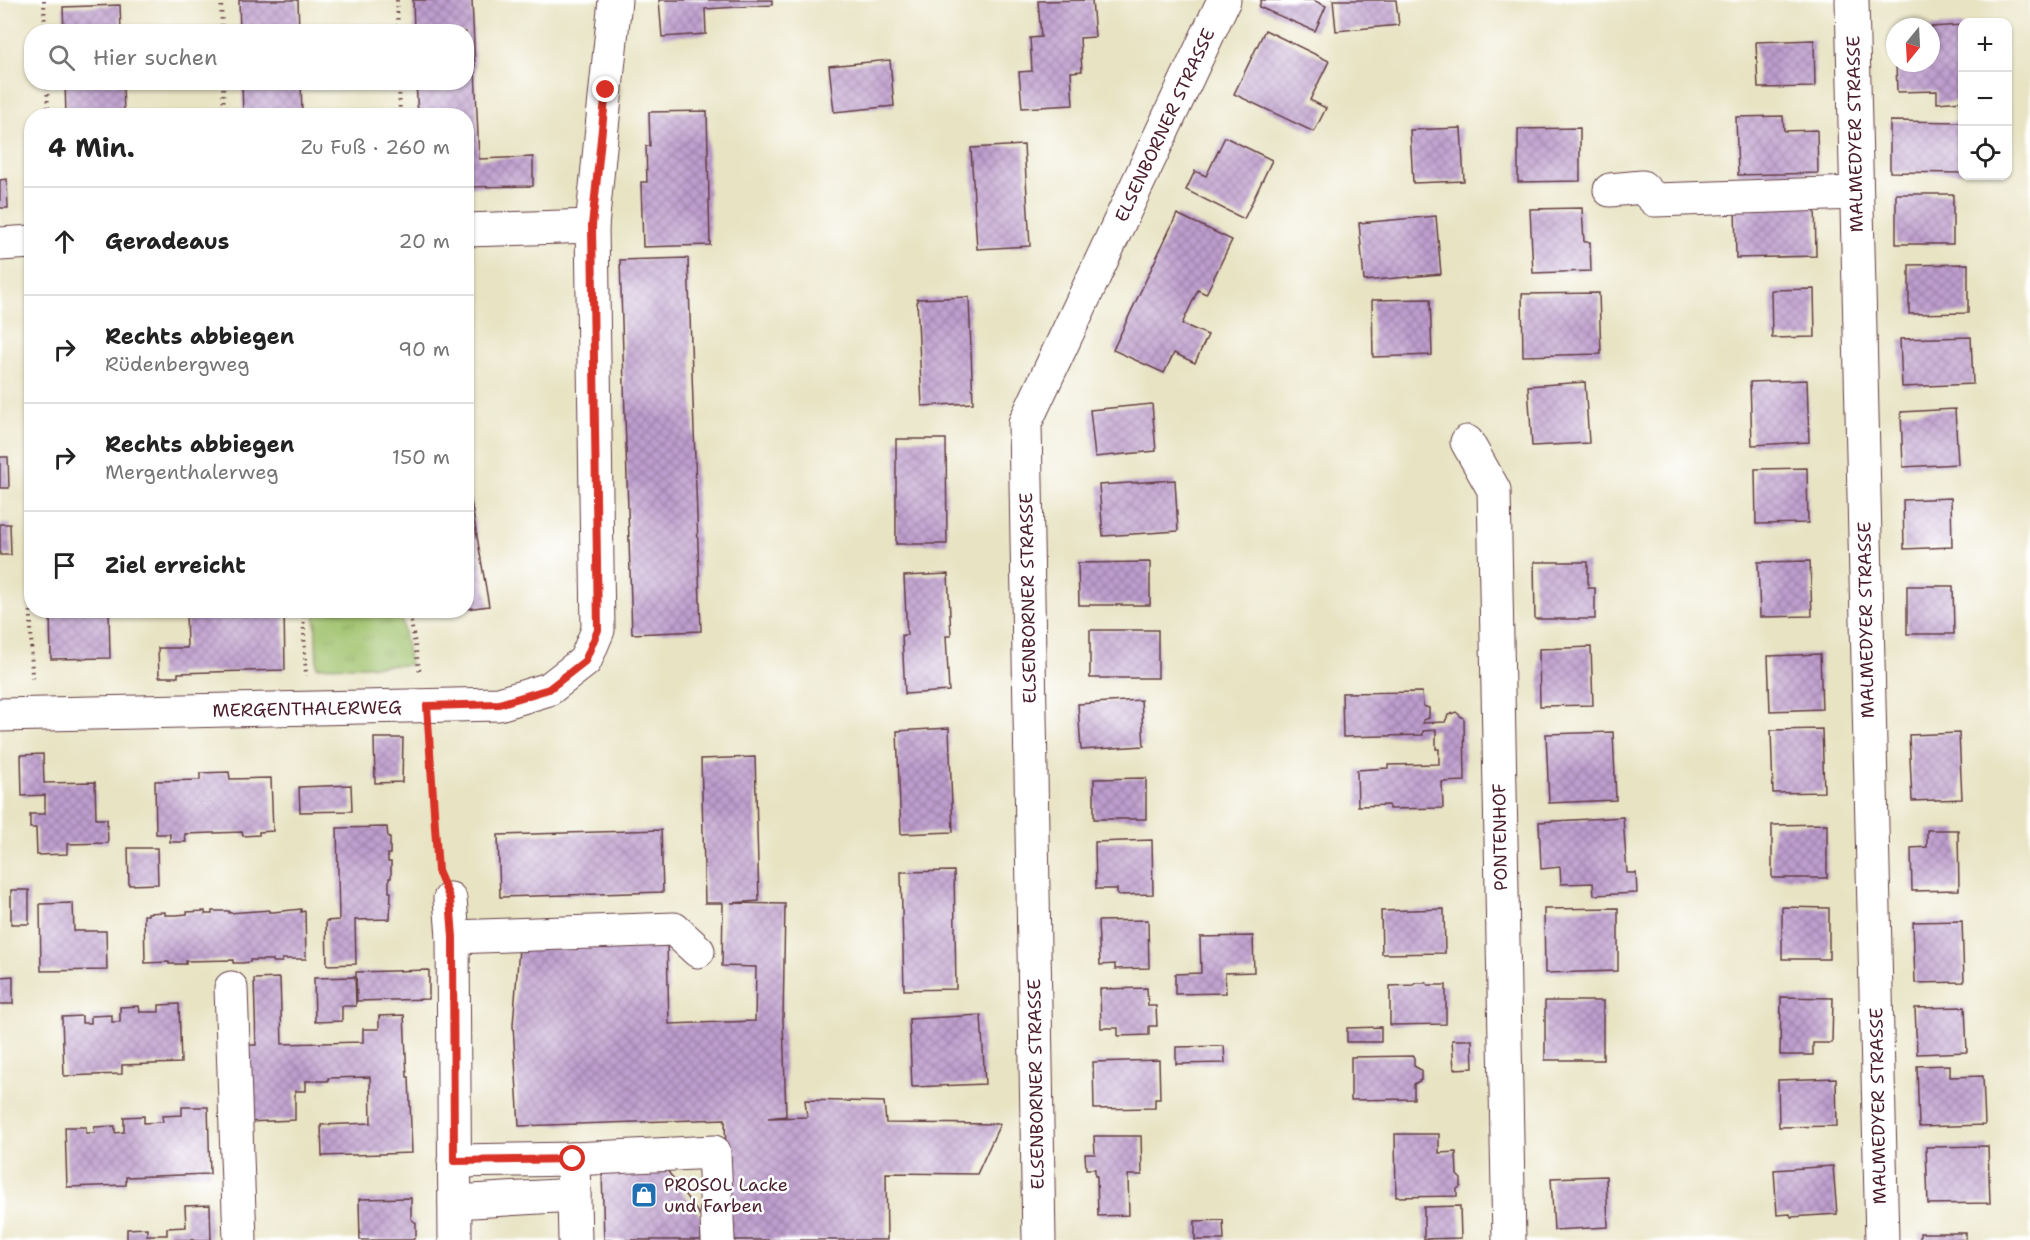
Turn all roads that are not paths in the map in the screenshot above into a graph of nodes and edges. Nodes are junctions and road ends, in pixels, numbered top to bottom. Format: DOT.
graph roads {
  1 [pos="615,0"];
  2 [pos="1224,0"];
  3 [pos="1852,0"];
  4 [pos="1610,190"];
  5 [pos="1856,193"];
  6 [pos="592,226"];
  7 [pos="474,230"];
  8 [pos="24,242"];
  9 [pos="0,244"];
  10 [pos="1467,442"];
  11 [pos="0,715"];
  12 [pos="450,899"];
  13 [pos="453,937"];
  14 [pos="698,951"];
  15 [pos="231,988"];
  16 [pos="573,1159"];
  17 [pos="454,1161"];
  18 [pos="574,1196"];
  19 [pos="454,1202"];
  20 [pos="240,1240"];
  21 [pos="455,1240"];
  22 [pos="575,1240"];
  23 [pos="718,1240"];
  24 [pos="1039,1240"];
  25 [pos="1509,1240"];
  26 [pos="1882,1240"];
  1 -- 6 [label="street, MERGENTHALERWEG"];
  2 -- 24 [label="street, ELSENBORNER STRASSE"];
  3 -- 5 [label="street, MALMEDYER STRASSE"];
  4 -- 5 [label="street"];
  5 -- 26 [label="street, MALMEDYER STRASSE"];
  6 -- 7 [label="street"];
  6 -- 11 [label="street, MERGENTHALERWEG"];
  8 -- 9 [label="street"];
  10 -- 25 [label="street, PONTENHOF"];
  12 -- 13 [label="street"];
  13 -- 14 [label="street"];
  13 -- 17 [label="street"];
  15 -- 20 [label="street"];
  16 -- 17 [label="street"];
  16 -- 18 [label="street"];
  16 -- 23 [label="street"];
  17 -- 19 [label="street"];
  18 -- 19 [label="street"];
  18 -- 22 [label="street"];
  19 -- 21 [label="street"];
}
